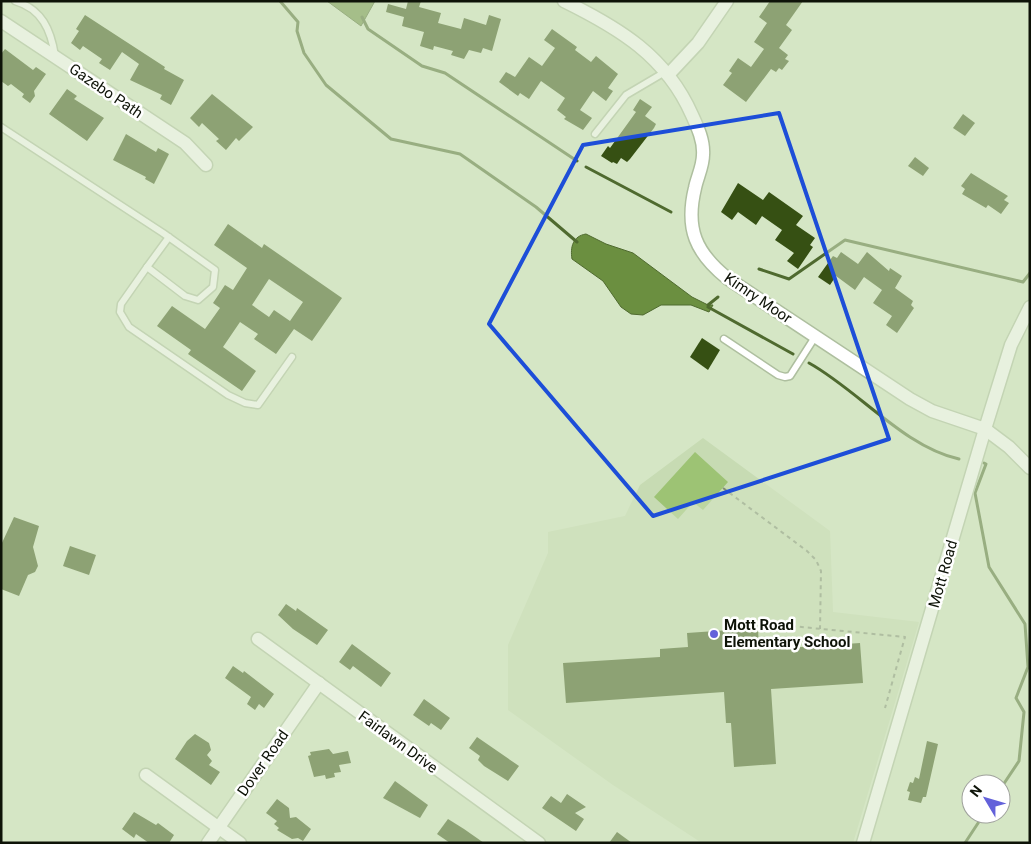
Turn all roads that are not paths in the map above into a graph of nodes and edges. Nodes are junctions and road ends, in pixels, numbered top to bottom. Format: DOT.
graph roads {
  1 [pos="15,1"];
  2 [pos="564,1"];
  3 [pos="727,1"];
  4 [pos="1,21"];
  5 [pos="56,58"];
  6 [pos="666,74"];
  7 [pos="1,127"];
  8 [pos="595,134"];
  9 [pos="206,165"];
  10 [pos="169,237"];
  11 [pos="147,267"];
  12 [pos="1030,307"];
  13 [pos="815,336"];
  14 [pos="724,339"];
  15 [pos="292,357"];
  16 [pos="985,429"];
  17 [pos="1030,468"];
  18 [pos="258,639"];
  19 [pos="319,683"];
  20 [pos="146,775"];
  21 [pos="218,828"];
  22 [pos="208,843"];
  23 [pos="240,843"];
  24 [pos="540,843"];
  25 [pos="863,843"];
  1 -- 5 [label="lane"];
  2 -- 6 [label="street, Kimry Moor"];
  3 -- 6 [label="street"];
  4 -- 5 [label="street, Gazebo Path"];
  5 -- 9 [label="street, Gazebo Path"];
  6 -- 8 [label="lane"];
  6 -- 13 [label="street, Kimry Moor"];
  7 -- 10 [label="lane"];
  10 -- 11 [label="lane"];
  10 -- 11 [label="lane"];
  11 -- 15 [label="lane"];
  12 -- 16 [label="street, Mott Road"];
  13 -- 14 [label="lane"];
  13 -- 16 [label="street, Kimry Moor"];
  16 -- 17 [label="street, Kimry Moor"];
  16 -- 25 [label="street, Mott Road"];
  18 -- 19 [label="street, Fairlawn Drive"];
  19 -- 21 [label="street, Dover Road"];
  19 -- 24 [label="street, Fairlawn Drive"];
  20 -- 21 [label="street"];
  21 -- 22 [label="street, Dover Road"];
  21 -- 23 [label="street"];
}
